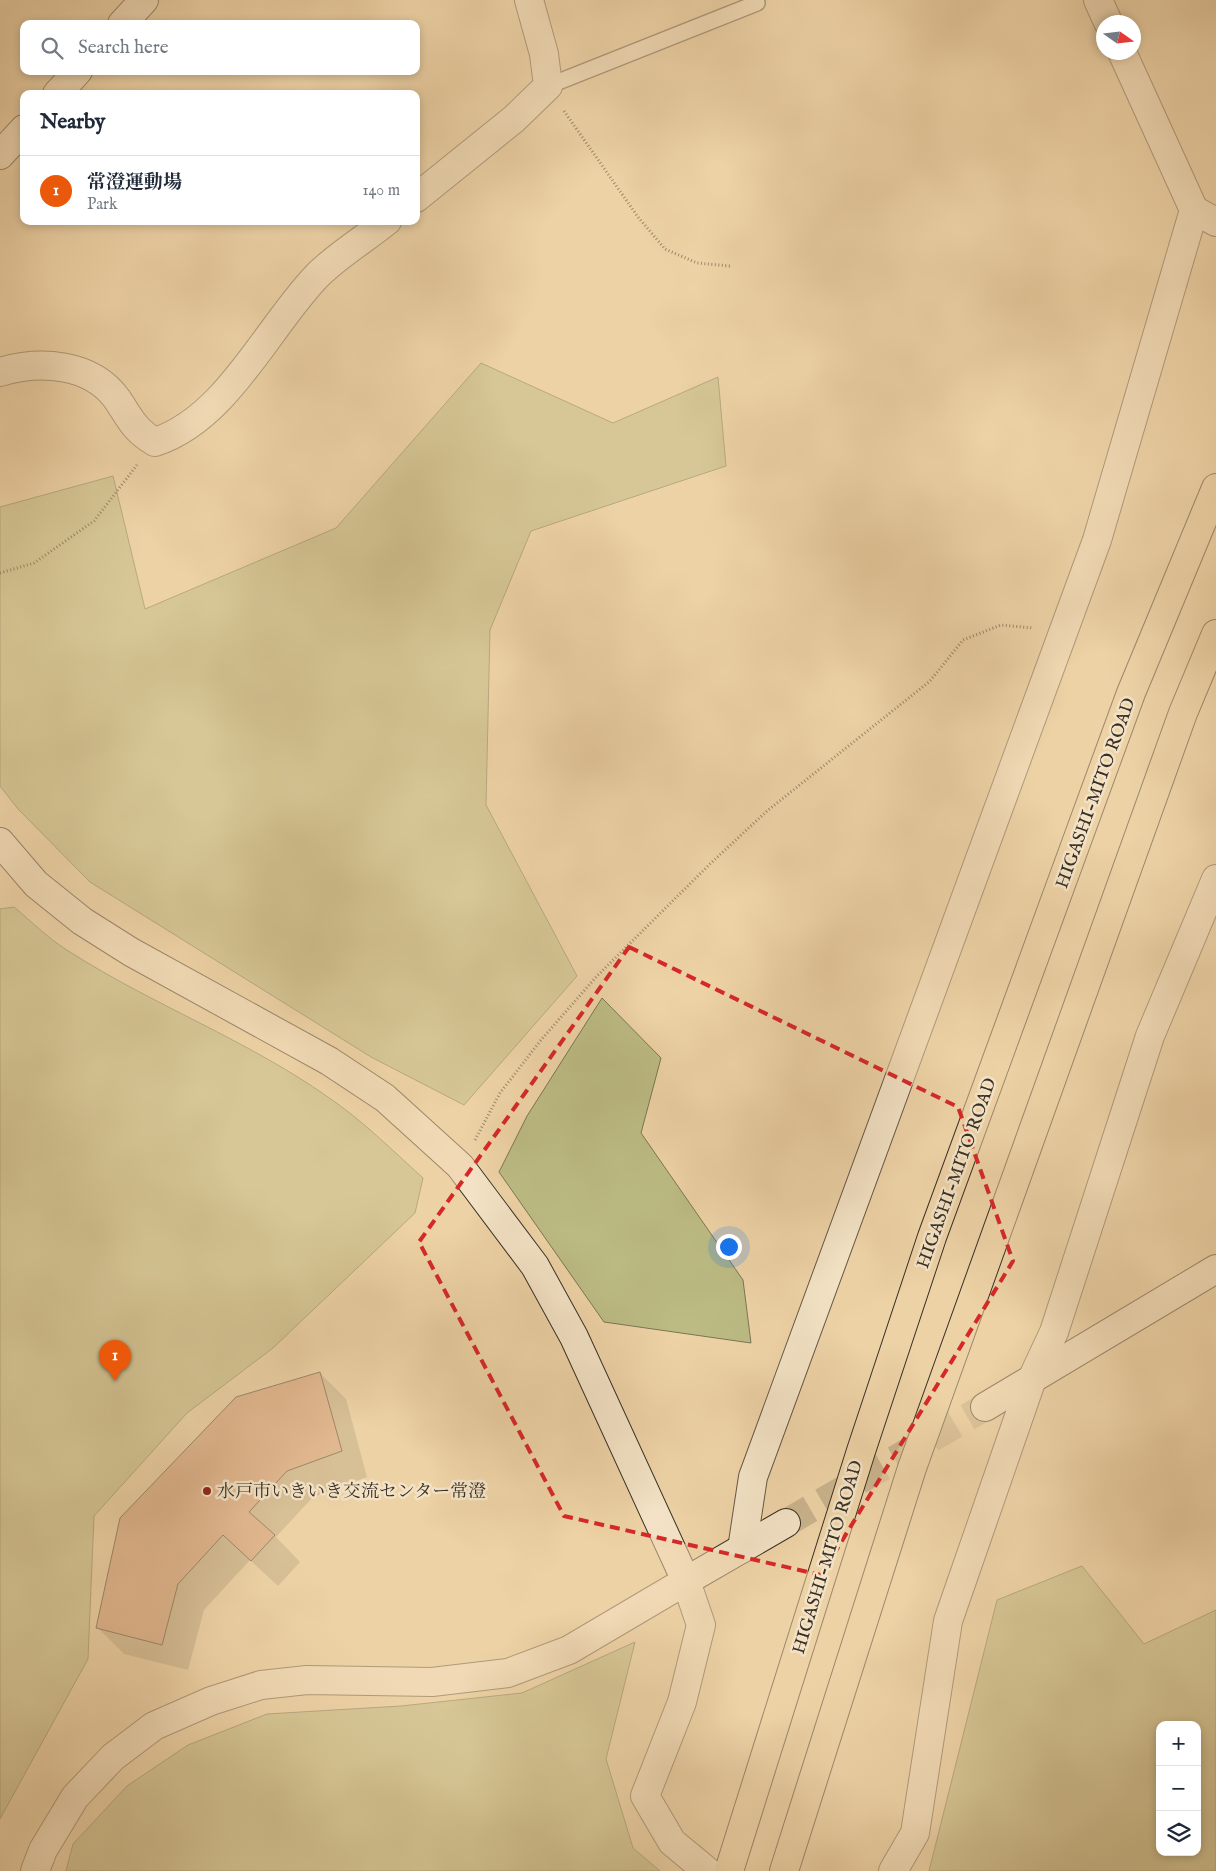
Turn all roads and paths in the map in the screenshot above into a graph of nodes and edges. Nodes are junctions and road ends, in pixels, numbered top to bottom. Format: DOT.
graph roads {
  1 [pos="144,0"];
  2 [pos="529,0"];
  3 [pos="1098,0"];
  4 [pos="757,3"];
  5 [pos="1105,15"];
  6 [pos="126,20"];
  7 [pos="1126,60"];
  8 [pos="74,75"];
  9 [pos="548,86"];
  10 [pos="61,90"];
  11 [pos="20,133"];
  12 [pos="0,155"];
  13 [pos="420,195"];
  14 [pos="1205,216"];
  15 [pos="382,225"];
  16 [pos="730,266"];
  17 [pos="0,372"];
  18 [pos="155,442"];
  19 [pos="1216,488"];
  20 [pos="0,573"];
  21 [pos="1216,634"];
  22 [pos="1062,636"];
  23 [pos="0,842"];
  24 [pos="1216,879"];
  25 [pos="460,1166"];
  26 [pos="1216,1268"];
  27 [pos="1032,1379"];
  28 [pos="986,1407"];
  29 [pos="786,1523"];
  30 [pos="742,1549"];
  31 [pos="686,1581"];
  32 [pos="732,1860"];
  33 [pos="785,1866"];
  34 [pos="35,1871"];
  35 [pos="707,1871"];
  36 [pos="893,1871"];
  1 -- 6 [label="street"];
  2 -- 9 [label="street"];
  3 -- 5 [label="street"];
  4 -- 9 [label="lane"];
  7 -- 14 [label="street"];
  8 -- 10 [label="street"];
  9 -- 13 [label="street"];
  9 -- 16 [label="path"];
  11 -- 12 [label="street"];
  14 -- 22 [label="street"];
  15 -- 18 [label="street"];
  17 -- 18 [label="street"];
  18 -- 20 [label="path"];
  19 -- 32 [label="highway, HIGASHI-MITO ROAD"];
  21 -- 33 [label="highway"];
  22 -- 25 [label="path"];
  22 -- 30 [label="street"];
  23 -- 25 [label="street"];
  24 -- 27 [label="street"];
  25 -- 31 [label="street"];
  26 -- 27 [label="street"];
  27 -- 28 [label="street"];
  27 -- 36 [label="street"];
  29 -- 30 [label="street"];
  30 -- 31 [label="street"];
  31 -- 34 [label="street"];
  31 -- 35 [label="street"];
}
